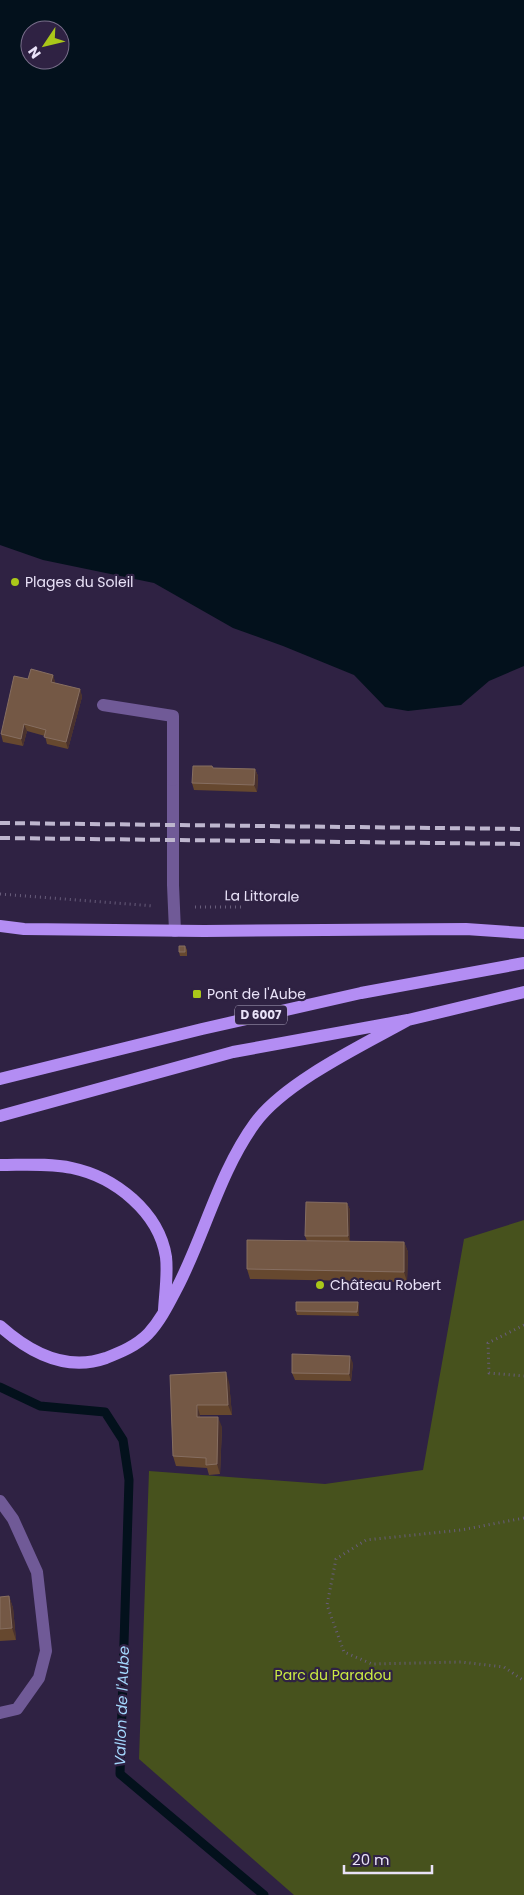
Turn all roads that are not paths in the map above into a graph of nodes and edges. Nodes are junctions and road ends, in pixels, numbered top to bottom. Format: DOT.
graph roads {
  1 [pos="103,706"];
  2 [pos="0,926"];
  3 [pos="175,931"];
  4 [pos="524,933"];
  5 [pos="524,963"];
  6 [pos="524,992"];
  7 [pos="408,1020"];
  8 [pos="0,1078"];
  9 [pos="0,1116"];
  10 [pos="0,1165"];
  11 [pos="164,1314"];
  12 [pos="0,1326"];
  13 [pos="0,1501"];
  14 [pos="0,1713"];
  1 -- 3 [label="street"];
  2 -- 3 [label="main road"];
  3 -- 4 [label="main road"];
  5 -- 8 [label="main road, D 6007"];
  6 -- 7 [label="main road, D 6007"];
  7 -- 9 [label="main road, D 6007"];
  7 -- 11 [label="main road"];
  10 -- 11 [label="main road"];
  11 -- 12 [label="main road"];
  13 -- 14 [label="street"];
}
